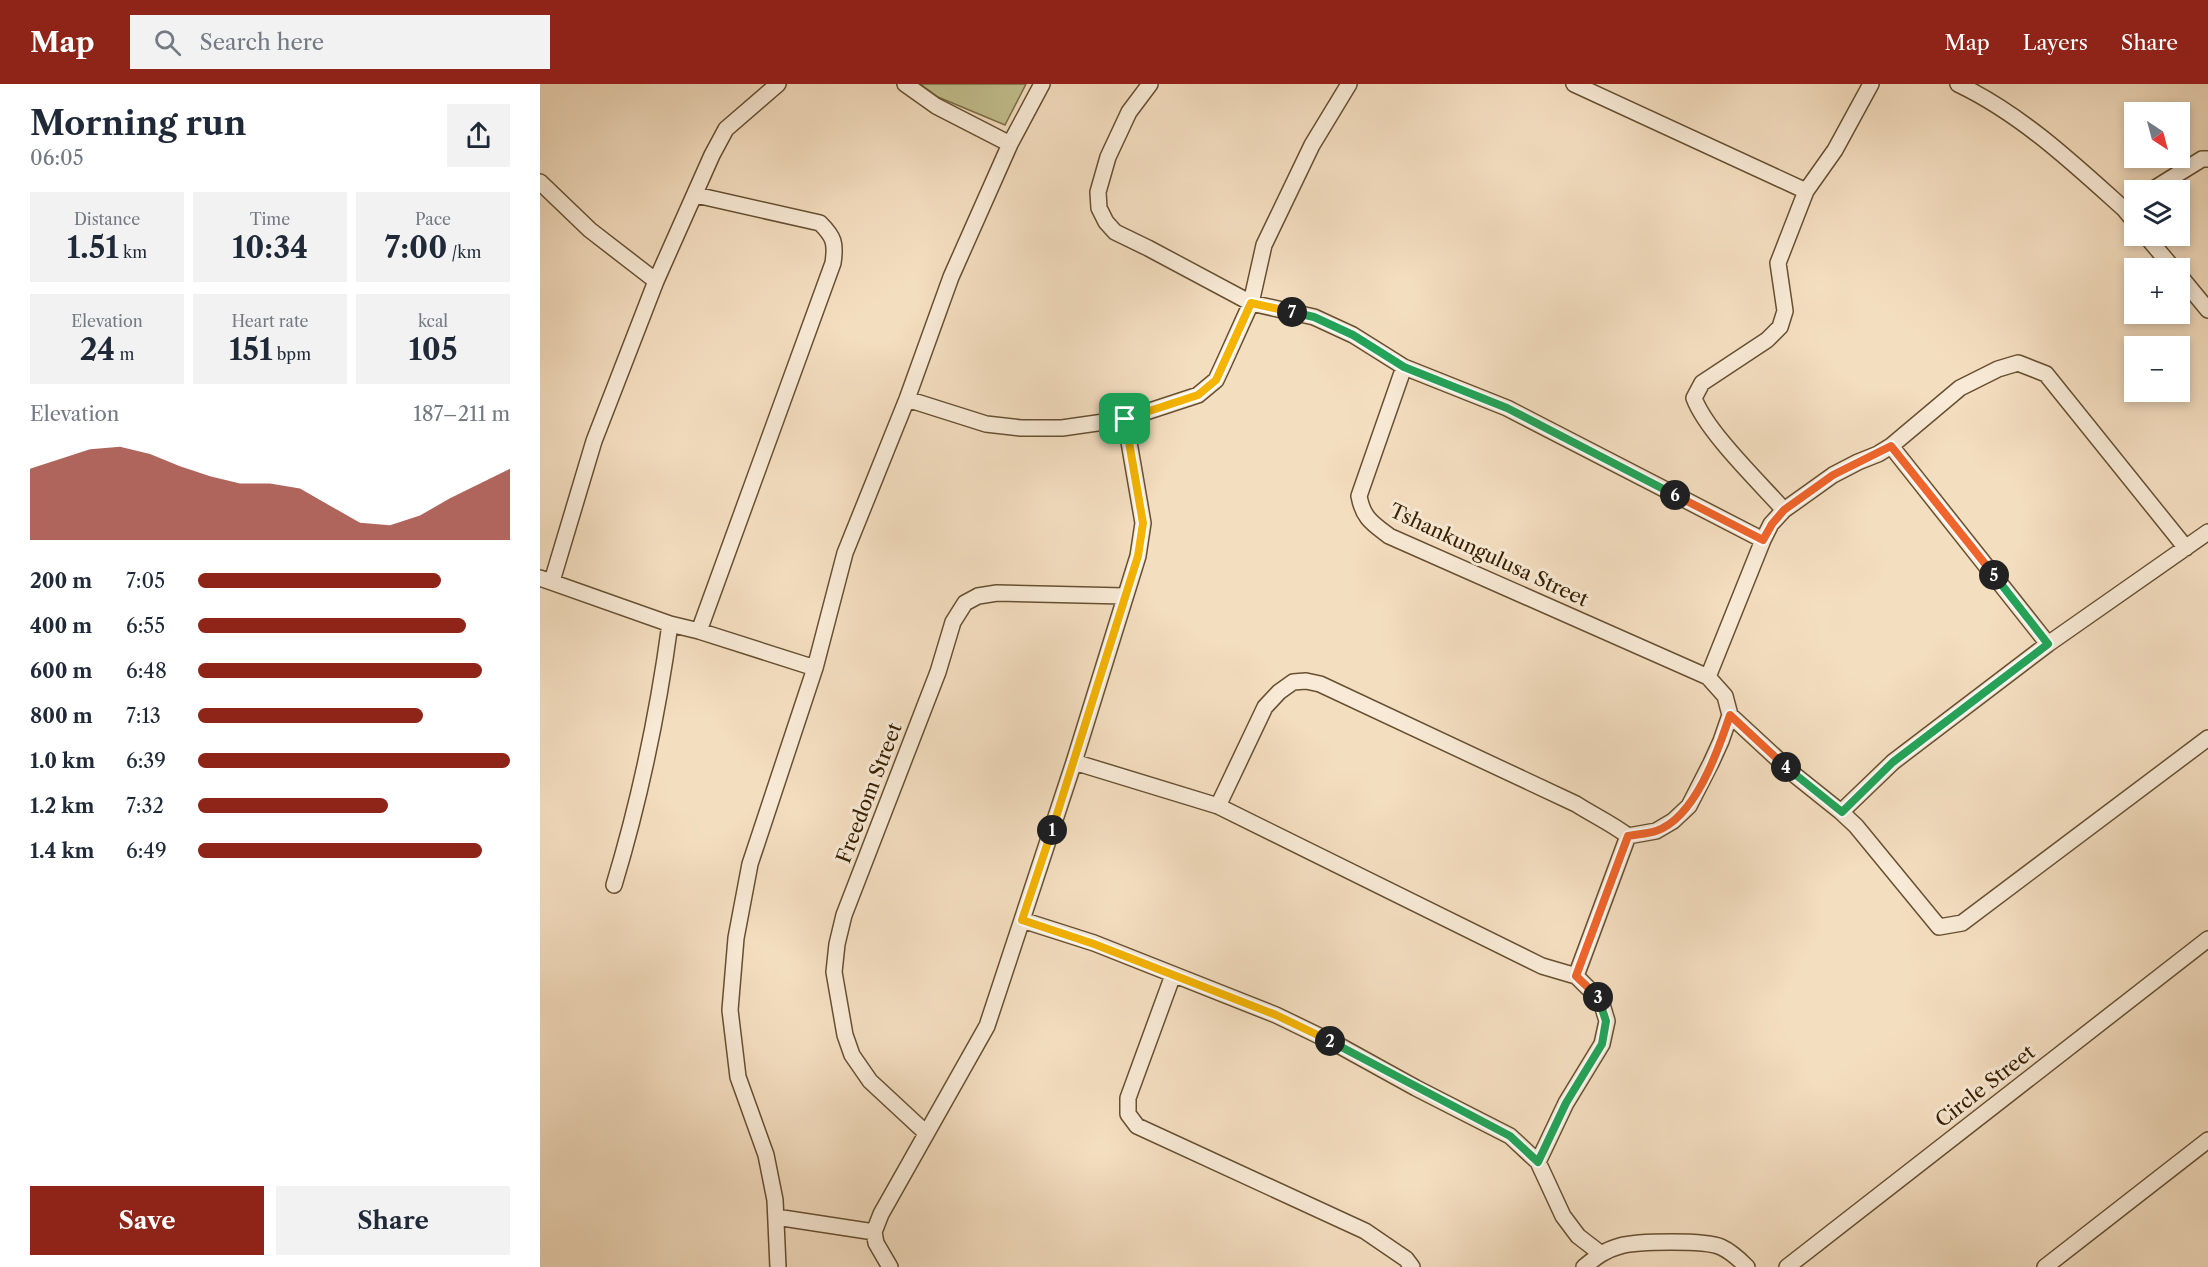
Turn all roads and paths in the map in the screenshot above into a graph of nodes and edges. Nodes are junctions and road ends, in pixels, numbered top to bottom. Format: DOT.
graph roads {
  1 [pos="778,84"];
  2 [pos="905,84"];
  3 [pos="1042,84"];
  4 [pos="1149,84"];
  5 [pos="1349,84"];
  6 [pos="1574,84"];
  7 [pos="1871,84"];
  8 [pos="1958,84"];
  9 [pos="1979,88"];
  10 [pos="1010,144"];
  11 [pos="2208,159"];
  12 [pos="2168,180"];
  13 [pos="540,182"];
  14 [pos="1806,191"];
  15 [pos="696,195"];
  16 [pos="2124,202"];
  17 [pos="2154,246"];
  18 [pos="2165,258"];
  19 [pos="656,281"];
  20 [pos="2190,288"];
  21 [pos="1251,303"];
  22 [pos="2208,310"];
  23 [pos="1404,367"];
  24 [pos="906,399"];
  25 [pos="1125,419"];
  26 [pos="1891,446"];
  27 [pos="1784,510"];
  28 [pos="2208,532"];
  29 [pos="1763,540"];
  30 [pos="2186,548"];
  31 [pos="546,580"];
  32 [pos="1125,596"];
  33 [pos="670,624"];
  34 [pos="699,631"];
  35 [pos="2048,644"];
  36 [pos="815,668"];
  37 [pos="1708,677"];
  38 [pos="1730,715"];
  39 [pos="2208,738"];
  40 [pos="1074,762"];
  41 [pos="1218,806"];
  42 [pos="1842,812"];
  43 [pos="1628,836"];
  44 [pos="615,885"];
  45 [pos="1022,920"];
  46 [pos="2208,939"];
  47 [pos="1173,975"];
  48 [pos="1576,976"];
  49 [pos="926,1134"];
  50 [pos="2208,1140"];
  51 [pos="1538,1162"];
  52 [pos="776,1216"];
  53 [pos="874,1232"];
  54 [pos="1600,1253"];
  55 [pos="777,1267"];
  56 [pos="890,1267"];
  57 [pos="1412,1267"];
  58 [pos="1584,1267"];
  59 [pos="1746,1267"];
  60 [pos="1787,1267"];
  61 [pos="2045,1267"];
  1 -- 15 [label="street"];
  2 -- 10 [label="street"];
  3 -- 10 [label="street"];
  4 -- 21 [label="street"];
  5 -- 21 [label="street"];
  6 -- 14 [label="street"];
  7 -- 14 [label="street"];
  8 -- 9 [label="street"];
  9 -- 16 [label="street"];
  10 -- 24 [label="street"];
  11 -- 12 [label="street"];
  13 -- 19 [label="street"];
  14 -- 27 [label="street"];
  15 -- 19 [label="street"];
  15 -- 34 [label="street"];
  17 -- 18 [label="street"];
  19 -- 31 [label="street"];
  20 -- 22 [label="street"];
  21 -- 23 [label="street"];
  21 -- 25 [label="street"];
  23 -- 29 [label="street"];
  23 -- 37 [label="street, Tshankungulusa Street"];
  24 -- 25 [label="street"];
  24 -- 36 [label="street"];
  25 -- 32 [label="street"];
  26 -- 27 [label="street"];
  26 -- 30 [label="street"];
  26 -- 35 [label="street"];
  27 -- 29 [label="street"];
  28 -- 30 [label="street"];
  29 -- 37 [label="street"];
  30 -- 35 [label="street"];
  31 -- 33 [label="street"];
  32 -- 40 [label="street"];
  32 -- 49 [label="street, Freedom Street"];
  33 -- 34 [label="street"];
  33 -- 44 [label="street"];
  34 -- 36 [label="street"];
  35 -- 42 [label="street"];
  36 -- 52 [label="street"];
  37 -- 38 [label="street"];
  38 -- 42 [label="street"];
  38 -- 43 [label="street"];
  39 -- 42 [label="street"];
  40 -- 41 [label="street"];
  40 -- 45 [label="street"];
  41 -- 43 [label="street"];
  41 -- 48 [label="street"];
  43 -- 48 [label="street"];
  45 -- 47 [label="street"];
  45 -- 49 [label="street"];
  46 -- 60 [label="street, Circle Street"];
  47 -- 51 [label="street"];
  47 -- 57 [label="street"];
  48 -- 51 [label="street"];
  49 -- 53 [label="street"];
  50 -- 61 [label="street"];
  51 -- 54 [label="street"];
  52 -- 53 [label="street"];
  52 -- 55 [label="street"];
  53 -- 56 [label="street"];
  54 -- 58 [label="street"];
  54 -- 59 [label="street"];
}
